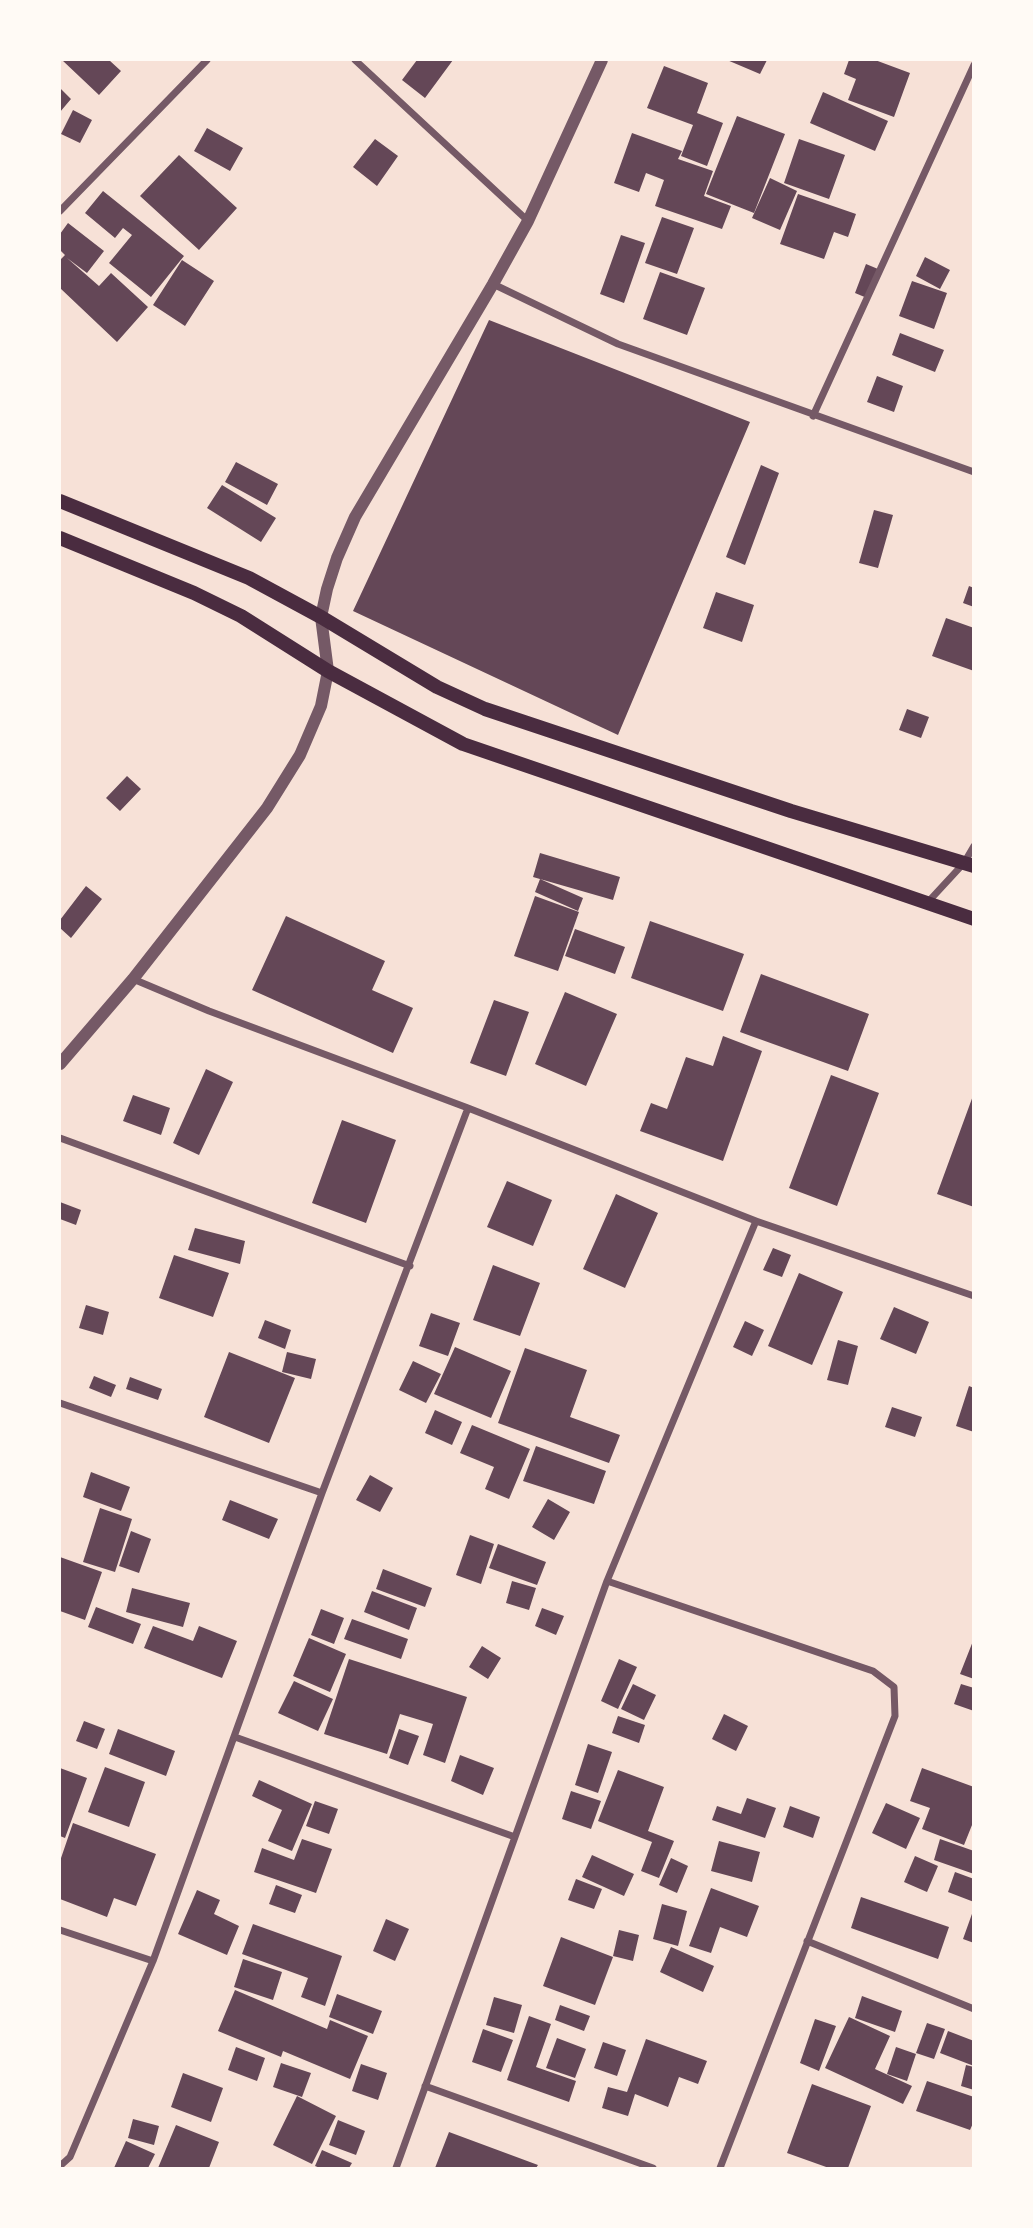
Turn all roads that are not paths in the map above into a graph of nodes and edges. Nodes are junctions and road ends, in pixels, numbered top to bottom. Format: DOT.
graph roads {
  1 [pos="207,60"];
  2 [pos="355,60"];
  3 [pos="601,60"];
  4 [pos="974,65"];
  5 [pos="60,211"];
  6 [pos="528,221"];
  7 [pos="494,284"];
  8 [pos="813,416"];
  9 [pos="974,472"];
  10 [pos="60,501"];
  11 [pos="60,538"];
  12 [pos="321,617"];
  13 [pos="328,671"];
  14 [pos="974,846"];
  15 [pos="969,864"];
  16 [pos="926,904"];
  17 [pos="974,919"];
  18 [pos="133,979"];
  19 [pos="60,1064"];
  20 [pos="468,1108"];
  21 [pos="60,1138"];
  22 [pos="756,1221"];
  23 [pos="410,1266"];
  24 [pos="974,1296"];
  25 [pos="60,1403"];
  26 [pos="323,1493"];
  27 [pos="607,1581"];
  28 [pos="235,1737"];
  29 [pos="515,1837"];
  30 [pos="60,1930"];
  31 [pos="807,1941"];
  32 [pos="153,1961"];
  33 [pos="974,2010"];
  34 [pos="425,2086"];
  35 [pos="60,2166"];
  36 [pos="396,2168"];
  37 [pos="653,2168"];
  38 [pos="720,2168"];
  1 -- 5 [label="street"];
  2 -- 6 [label="street"];
  3 -- 6 [label="street"];
  4 -- 8 [label="street"];
  6 -- 7 [label="street"];
  7 -- 8 [label="street"];
  7 -- 12 [label="street"];
  8 -- 9 [label="street"];
  10 -- 12 [label="main road"];
  11 -- 13 [label="main road"];
  12 -- 13 [label="street"];
  12 -- 15 [label="main road"];
  13 -- 16 [label="main road"];
  13 -- 18 [label="street"];
  14 -- 15 [label="street"];
  15 -- 16 [label="street"];
  16 -- 17 [label="main road"];
  18 -- 19 [label="street"];
  18 -- 20 [label="street"];
  20 -- 22 [label="street"];
  20 -- 23 [label="street"];
  21 -- 23 [label="street"];
  22 -- 24 [label="street"];
  22 -- 27 [label="street"];
  23 -- 26 [label="street"];
  25 -- 26 [label="street"];
  26 -- 28 [label="street"];
  27 -- 29 [label="street"];
  27 -- 31 [label="street"];
  28 -- 29 [label="street"];
  28 -- 32 [label="street"];
  29 -- 34 [label="street"];
  30 -- 32 [label="street"];
  31 -- 33 [label="street"];
  31 -- 38 [label="street"];
  32 -- 35 [label="street"];
  34 -- 36 [label="street"];
  34 -- 37 [label="street"];
}
